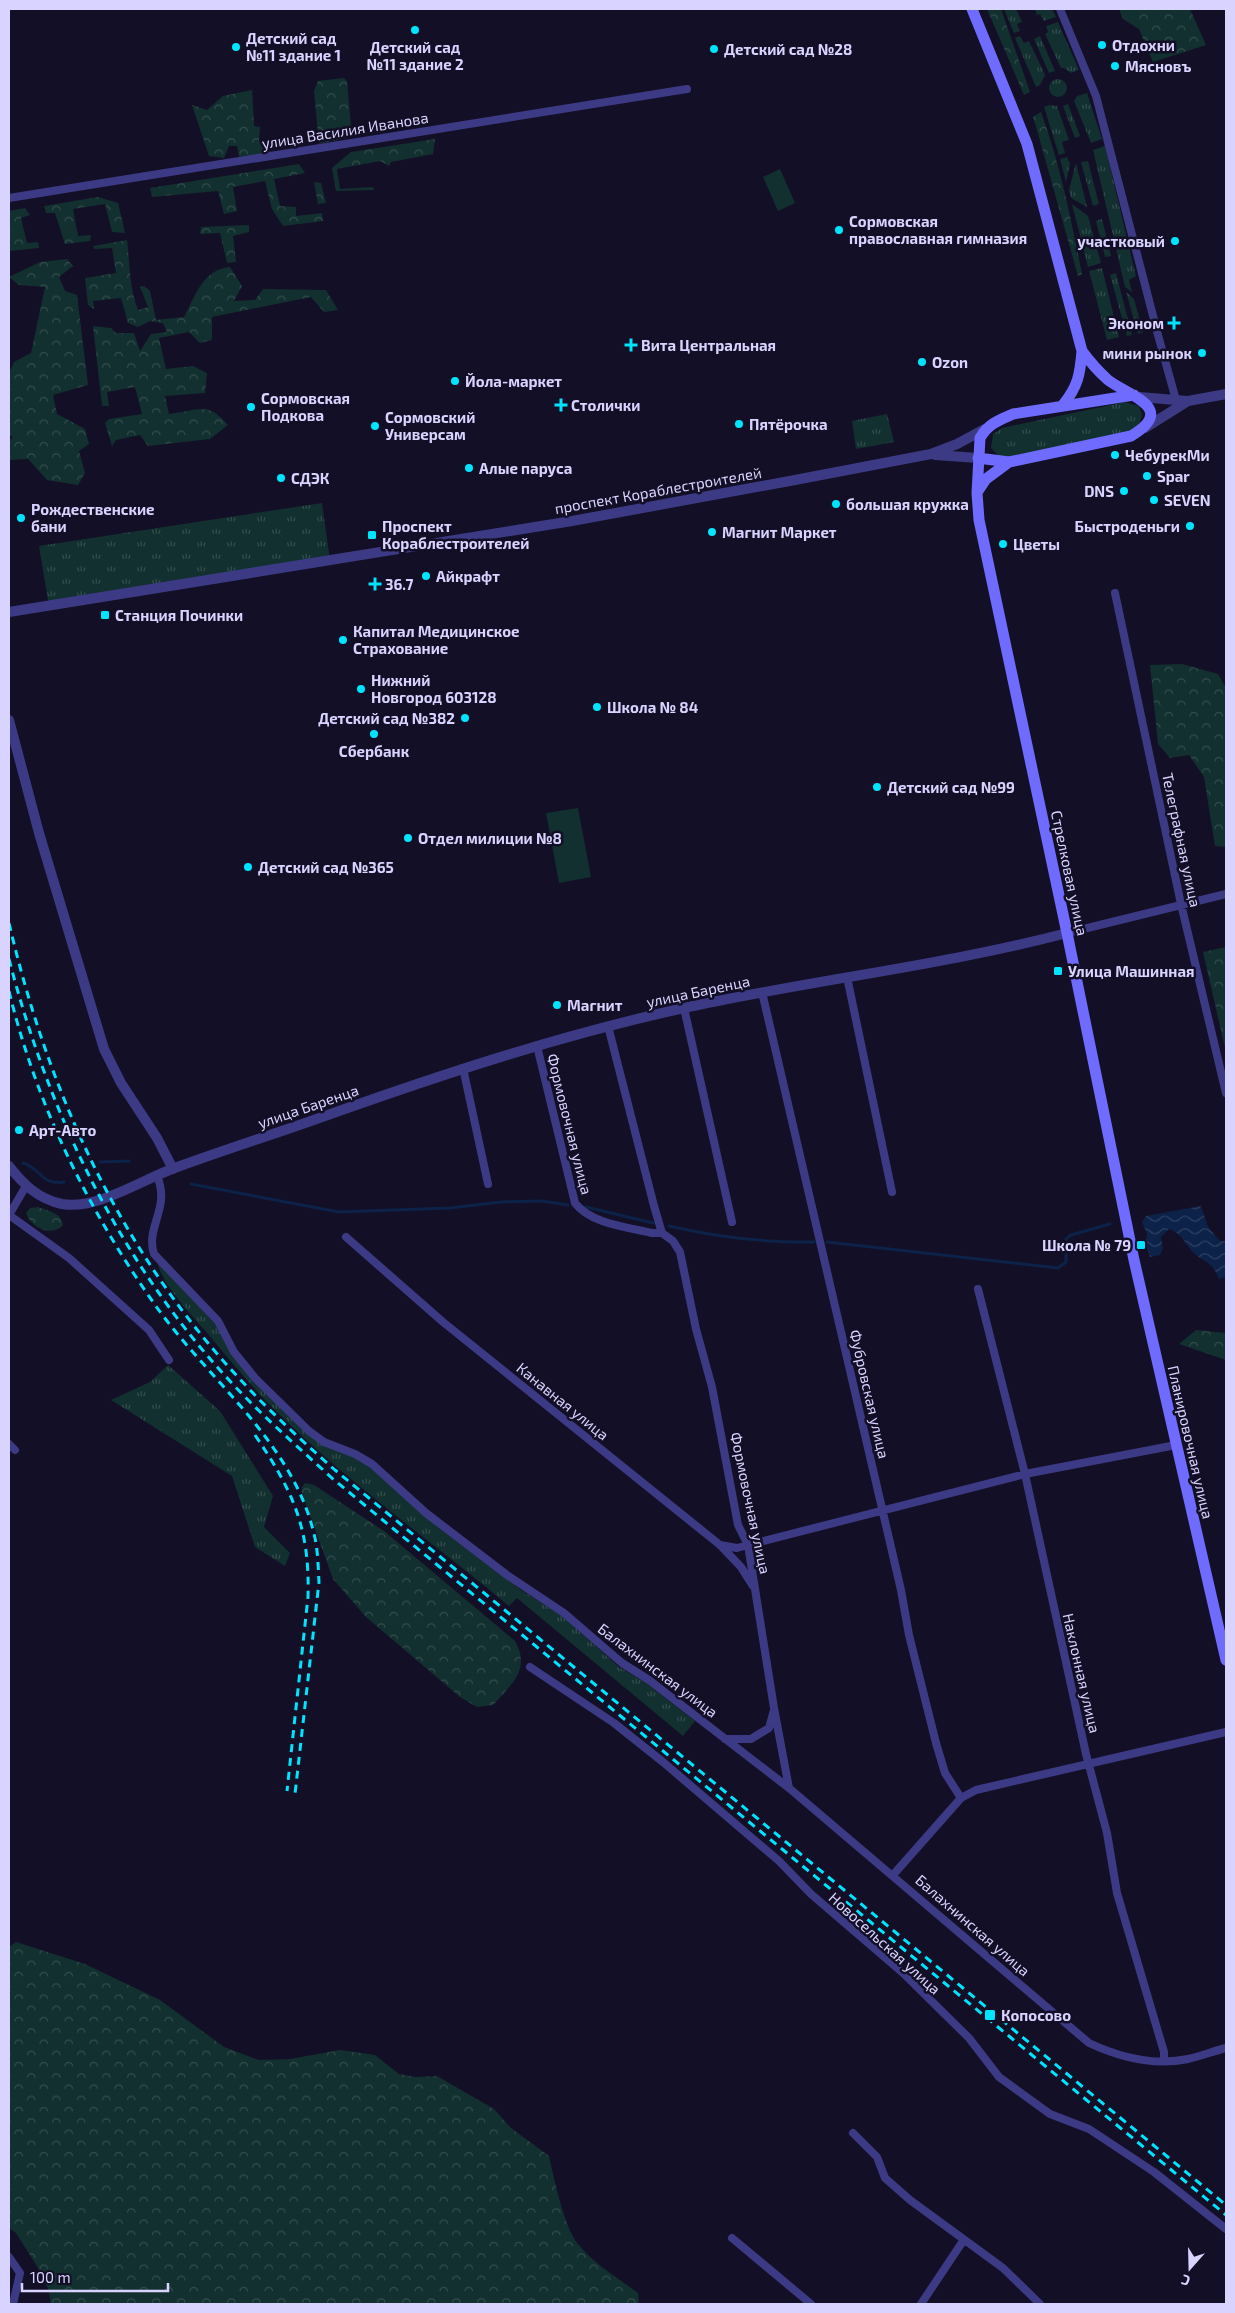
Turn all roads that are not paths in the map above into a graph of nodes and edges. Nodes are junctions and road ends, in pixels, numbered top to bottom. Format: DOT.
graph roads {
  1 [pos="972,9"];
  2 [pos="1060,9"];
  3 [pos="687,89"];
  4 [pos="9,198"];
  5 [pos="1082,351"];
  6 [pos="1226,394"];
  7 [pos="1137,396"];
  8 [pos="1176,400"];
  9 [pos="1188,401"];
  10 [pos="1063,405"];
  11 [pos="1144,428"];
  12 [pos="985,429"];
  13 [pos="931,454"];
  14 [pos="978,458"];
  15 [pos="1010,462"];
  16 [pos="977,493"];
  17 [pos="1115,593"];
  18 [pos="9,612"];
  19 [pos="9,720"];
  20 [pos="1226,894"];
  21 [pos="1181,904"];
  22 [pos="1067,932"];
  23 [pos="847,977"];
  24 [pos="762,992"];
  25 [pos="684,1008"];
  26 [pos="608,1026"];
  27 [pos="537,1046"];
  28 [pos="464,1068"];
  29 [pos="1226,1093"];
  30 [pos="9,1166"];
  31 [pos="173,1169"];
  32 [pos="157,1176"];
  33 [pos="488,1184"];
  34 [pos="26,1186"];
  35 [pos="892,1192"];
  36 [pos="9,1215"];
  37 [pos="732,1222"];
  38 [pos="662,1232"];
  39 [pos="346,1237"];
  40 [pos="1134,1260"];
  41 [pos="978,1289"];
  42 [pos="169,1360"];
  43 [pos="9,1444"];
  44 [pos="1176,1445"];
  45 [pos="15,1450"];
  46 [pos="1024,1474"];
  47 [pos="882,1510"];
  48 [pos="720,1545"];
  49 [pos="748,1545"];
  50 [pos="756,1591"];
  51 [pos="1226,1660"];
  52 [pos="530,1667"];
  53 [pos="774,1708"];
  54 [pos="1226,1732"];
  55 [pos="725,1739"];
  56 [pos="1090,1765"];
  57 [pos="789,1788"];
  58 [pos="961,1798"];
  59 [pos="893,1875"];
  60 [pos="1226,2048"];
  61 [pos="1164,2061"];
  62 [pos="853,2133"];
  63 [pos="1226,2228"];
  64 [pos="732,2238"];
  65 [pos="963,2241"];
  66 [pos="9,2257"];
  67 [pos="13,2304"];
  68 [pos="811,2304"];
  69 [pos="921,2304"];
  70 [pos="1040,2304"];
  1 -- 5 [label="main road"];
  2 -- 8 [label="street"];
  3 -- 4 [label="street, улица Василия Иванова"];
  5 -- 7 [label="main road"];
  5 -- 10 [label="main road"];
  6 -- 9 [label="street"];
  7 -- 8 [label="street"];
  7 -- 10 [label="main road"];
  7 -- 11 [label="main road"];
  8 -- 9 [label="street"];
  9 -- 11 [label="street"];
  10 -- 12 [label="main road"];
  11 -- 15 [label="main road"];
  12 -- 13 [label="street, проспект Кораблестроителей"];
  12 -- 14 [label="main road, Стрелковая улица"];
  13 -- 14 [label="street"];
  13 -- 18 [label="street, проспект Кораблестроителей"];
  14 -- 15 [label="main road"];
  14 -- 16 [label="main road, Стрелковая улица"];
  15 -- 16 [label="main road"];
  16 -- 22 [label="main road, Стрелковая улица"];
  17 -- 21 [label="street, Телеграфная улица"];
  19 -- 31 [label="street"];
  20 -- 21 [label="street"];
  21 -- 22 [label="street"];
  21 -- 29 [label="street, Телеграфная улица"];
  22 -- 23 [label="street, улица Баренца"];
  22 -- 40 [label="main road, Стрелковая улица"];
  23 -- 24 [label="street, улица Баренца"];
  23 -- 35 [label="street"];
  24 -- 25 [label="street, улица Баренца"];
  24 -- 47 [label="street, Фубровская улица"];
  25 -- 26 [label="street, улица Баренца"];
  25 -- 37 [label="street"];
  26 -- 27 [label="street, улица Баренца"];
  26 -- 38 [label="street, Формовочная улица"];
  27 -- 28 [label="street, улица Баренца"];
  27 -- 38 [label="street, Формовочная улица"];
  28 -- 31 [label="street, улица Баренца"];
  28 -- 33 [label="street"];
  30 -- 34 [label="street, улица Баренца"];
  31 -- 32 [label="street, улица Баренца"];
  32 -- 34 [label="street, улица Баренца"];
  32 -- 55 [label="street, Балахнинская улица"];
  34 -- 36 [label="street"];
  36 -- 42 [label="street"];
  38 -- 49 [label="street, Формовочная улица"];
  39 -- 48 [label="street, Канавная улица"];
  40 -- 44 [label="main road, Планировочная улица"];
  41 -- 46 [label="street, Наклонная улица"];
  43 -- 45 [label="street"];
  44 -- 46 [label="street"];
  44 -- 51 [label="main road, Планировочная улица"];
  46 -- 47 [label="street"];
  46 -- 56 [label="street, Наклонная улица"];
  47 -- 49 [label="street"];
  47 -- 58 [label="street, Фубровская улица"];
  48 -- 49 [label="street"];
  48 -- 50 [label="street, Канавная улица"];
  49 -- 50 [label="street, Формовочная улица"];
  50 -- 53 [label="street, Формовочная улица"];
  52 -- 63 [label="street, Новосельская улица"];
  53 -- 55 [label="street"];
  53 -- 57 [label="street, Формовочная улица"];
  54 -- 56 [label="street"];
  55 -- 57 [label="street, Балахнинская улица"];
  56 -- 58 [label="street"];
  56 -- 61 [label="street, Наклонная улица"];
  57 -- 59 [label="street, Балахнинская улица"];
  58 -- 59 [label="street"];
  59 -- 61 [label="street, Балахнинская улица"];
  60 -- 61 [label="street, Балахнинская улица"];
  62 -- 65 [label="street"];
  64 -- 68 [label="street"];
  65 -- 69 [label="street"];
  65 -- 70 [label="street"];
  66 -- 67 [label="street"];
}
